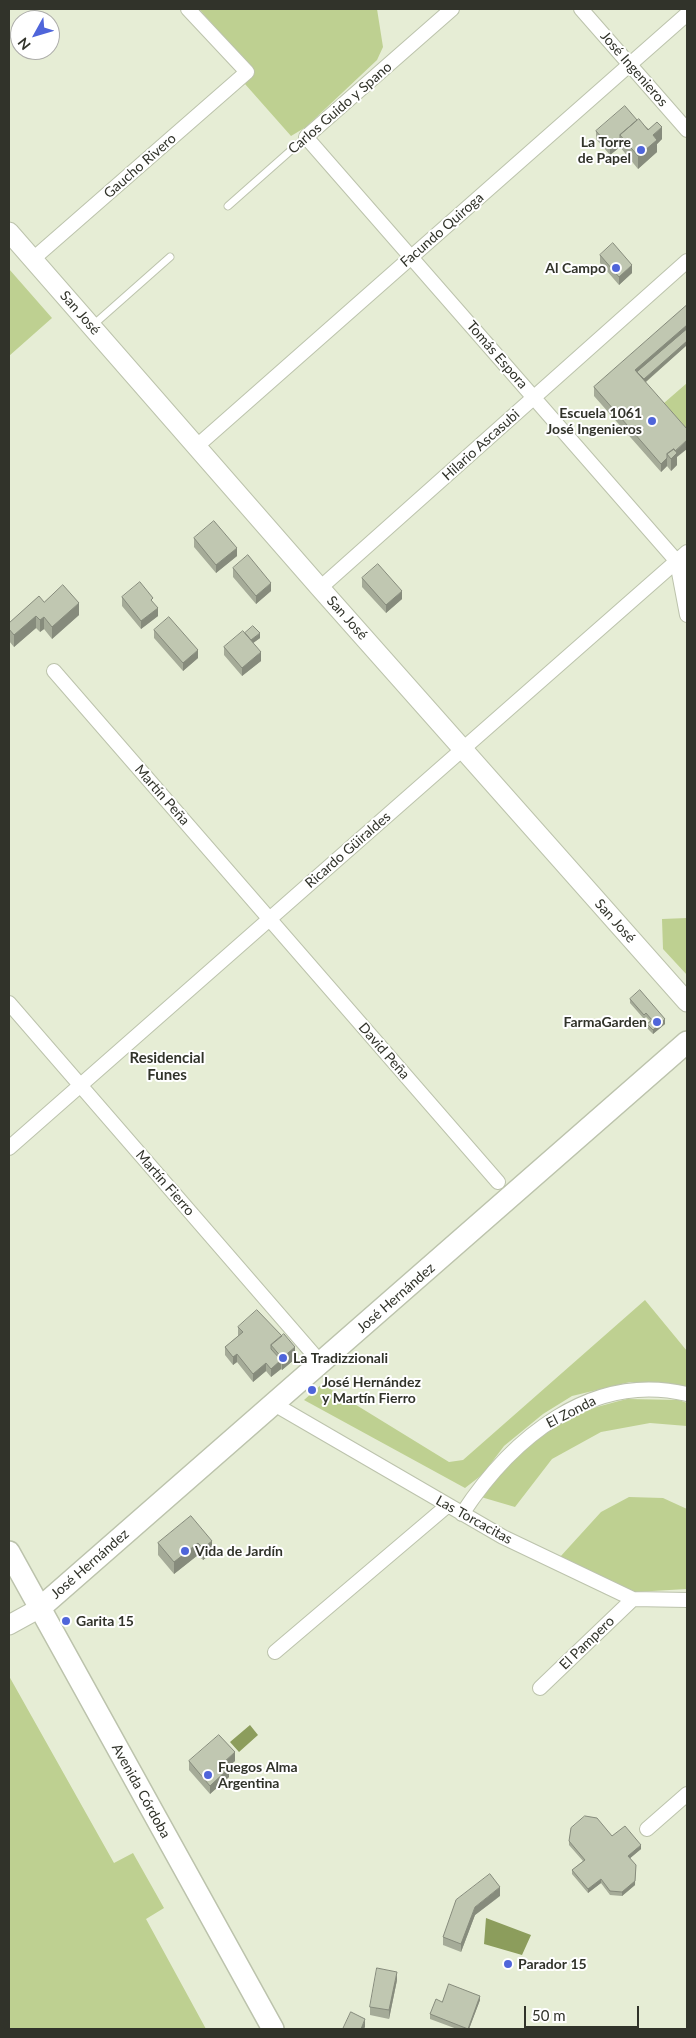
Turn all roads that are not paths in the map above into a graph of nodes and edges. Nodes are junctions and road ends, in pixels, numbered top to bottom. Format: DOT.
graph roads {
  1 [pos="188,9"];
  2 [pos="452,9"];
  3 [pos="581,9"];
  4 [pos="687,14"];
  5 [pos="630,64"];
  6 [pos="687,130"];
  7 [pos="306,137"];
  8 [pos="228,206"];
  9 [pos="9,232"];
  10 [pos="170,257"];
  11 [pos="411,258"];
  12 [pos="33,259"];
  13 [pos="687,261"];
  14 [pos="92,326"];
  15 [pos="534,398"];
  16 [pos="197,446"];
  17 [pos="682,557"];
  18 [pos="687,573"];
  19 [pos="320,588"];
  20 [pos="687,615"];
  21 [pos="54,671"];
  22 [pos="463,749"];
  23 [pos="270,919"];
  24 [pos="9,1002"];
  25 [pos="687,1002"];
  26 [pos="687,1042"];
  27 [pos="80,1086"];
  28 [pos="9,1148"];
  29 [pos="498,1182"];
  30 [pos="321,1363"];
  31 [pos="687,1394"];
  32 [pos="274,1404"];
  33 [pos="447,1506"];
  34 [pos="462,1514"];
  35 [pos="9,1552"];
  36 [pos="634,1598"];
  37 [pos="687,1600"];
  38 [pos="40,1608"];
  39 [pos="9,1625"];
  40 [pos="274,1652"];
  41 [pos="540,1688"];
  42 [pos="687,1794"];
  43 [pos="647,1829"];
  44 [pos="273,2029"];
  1 -- 12 [label="street, Gaucho Rivero"];
  2 -- 7 [label="street, Carlos Guido y Spano"];
  3 -- 5 [label="street, José Ingenieros"];
  4 -- 5 [label="street, Facundo Quiroga"];
  5 -- 6 [label="street, José Ingenieros"];
  5 -- 11 [label="street, Facundo Quiroga"];
  7 -- 8 [label="lane, Carlos Guido y Spano"];
  7 -- 11 [label="street, Tomás Espora"];
  9 -- 12 [label="street, San José"];
  10 -- 14 [label="lane"];
  11 -- 15 [label="street, Tomás Espora"];
  11 -- 16 [label="street, Facundo Quiroga"];
  12 -- 14 [label="street, San José"];
  13 -- 15 [label="street, Hilario Ascasubi"];
  14 -- 16 [label="street, San José"];
  15 -- 17 [label="street, Tomás Espora"];
  15 -- 19 [label="street, Hilario Ascasubi"];
  16 -- 19 [label="street, San José"];
  17 -- 18 [label="street, Tomás Espora"];
  17 -- 20 [label="street"];
  17 -- 22 [label="street, Ricardo Güiraldes"];
  19 -- 22 [label="street, San José"];
  21 -- 23 [label="street, Martín Peña"];
  22 -- 23 [label="street, Ricardo Güiraldes"];
  22 -- 25 [label="street, San José"];
  23 -- 27 [label="street, Ricardo Güiraldes"];
  23 -- 29 [label="street, David Peña"];
  24 -- 27 [label="street, Martín Fierro"];
  26 -- 30 [label="main road, José Hernández"];
  27 -- 28 [label="street, Ricardo Güiraldes"];
  27 -- 30 [label="street, Martín Fierro"];
  30 -- 32 [label="main road, José Hernández"];
  31 -- 34 [label="street, El Zonda"];
  32 -- 33 [label="street, Las Torcacitas"];
  32 -- 38 [label="main road, José Hernández"];
  33 -- 34 [label="street, Las Torcacitas"];
  33 -- 40 [label="street"];
  34 -- 36 [label="street, Las Torcacitas"];
  35 -- 38 [label="main road, Avenida Córdoba"];
  36 -- 37 [label="street, Las Torcacitas"];
  36 -- 41 [label="street, El Pampero"];
  38 -- 39 [label="street, José Hernández"];
  38 -- 44 [label="main road, Avenida Córdoba"];
  42 -- 43 [label="street"];
}
